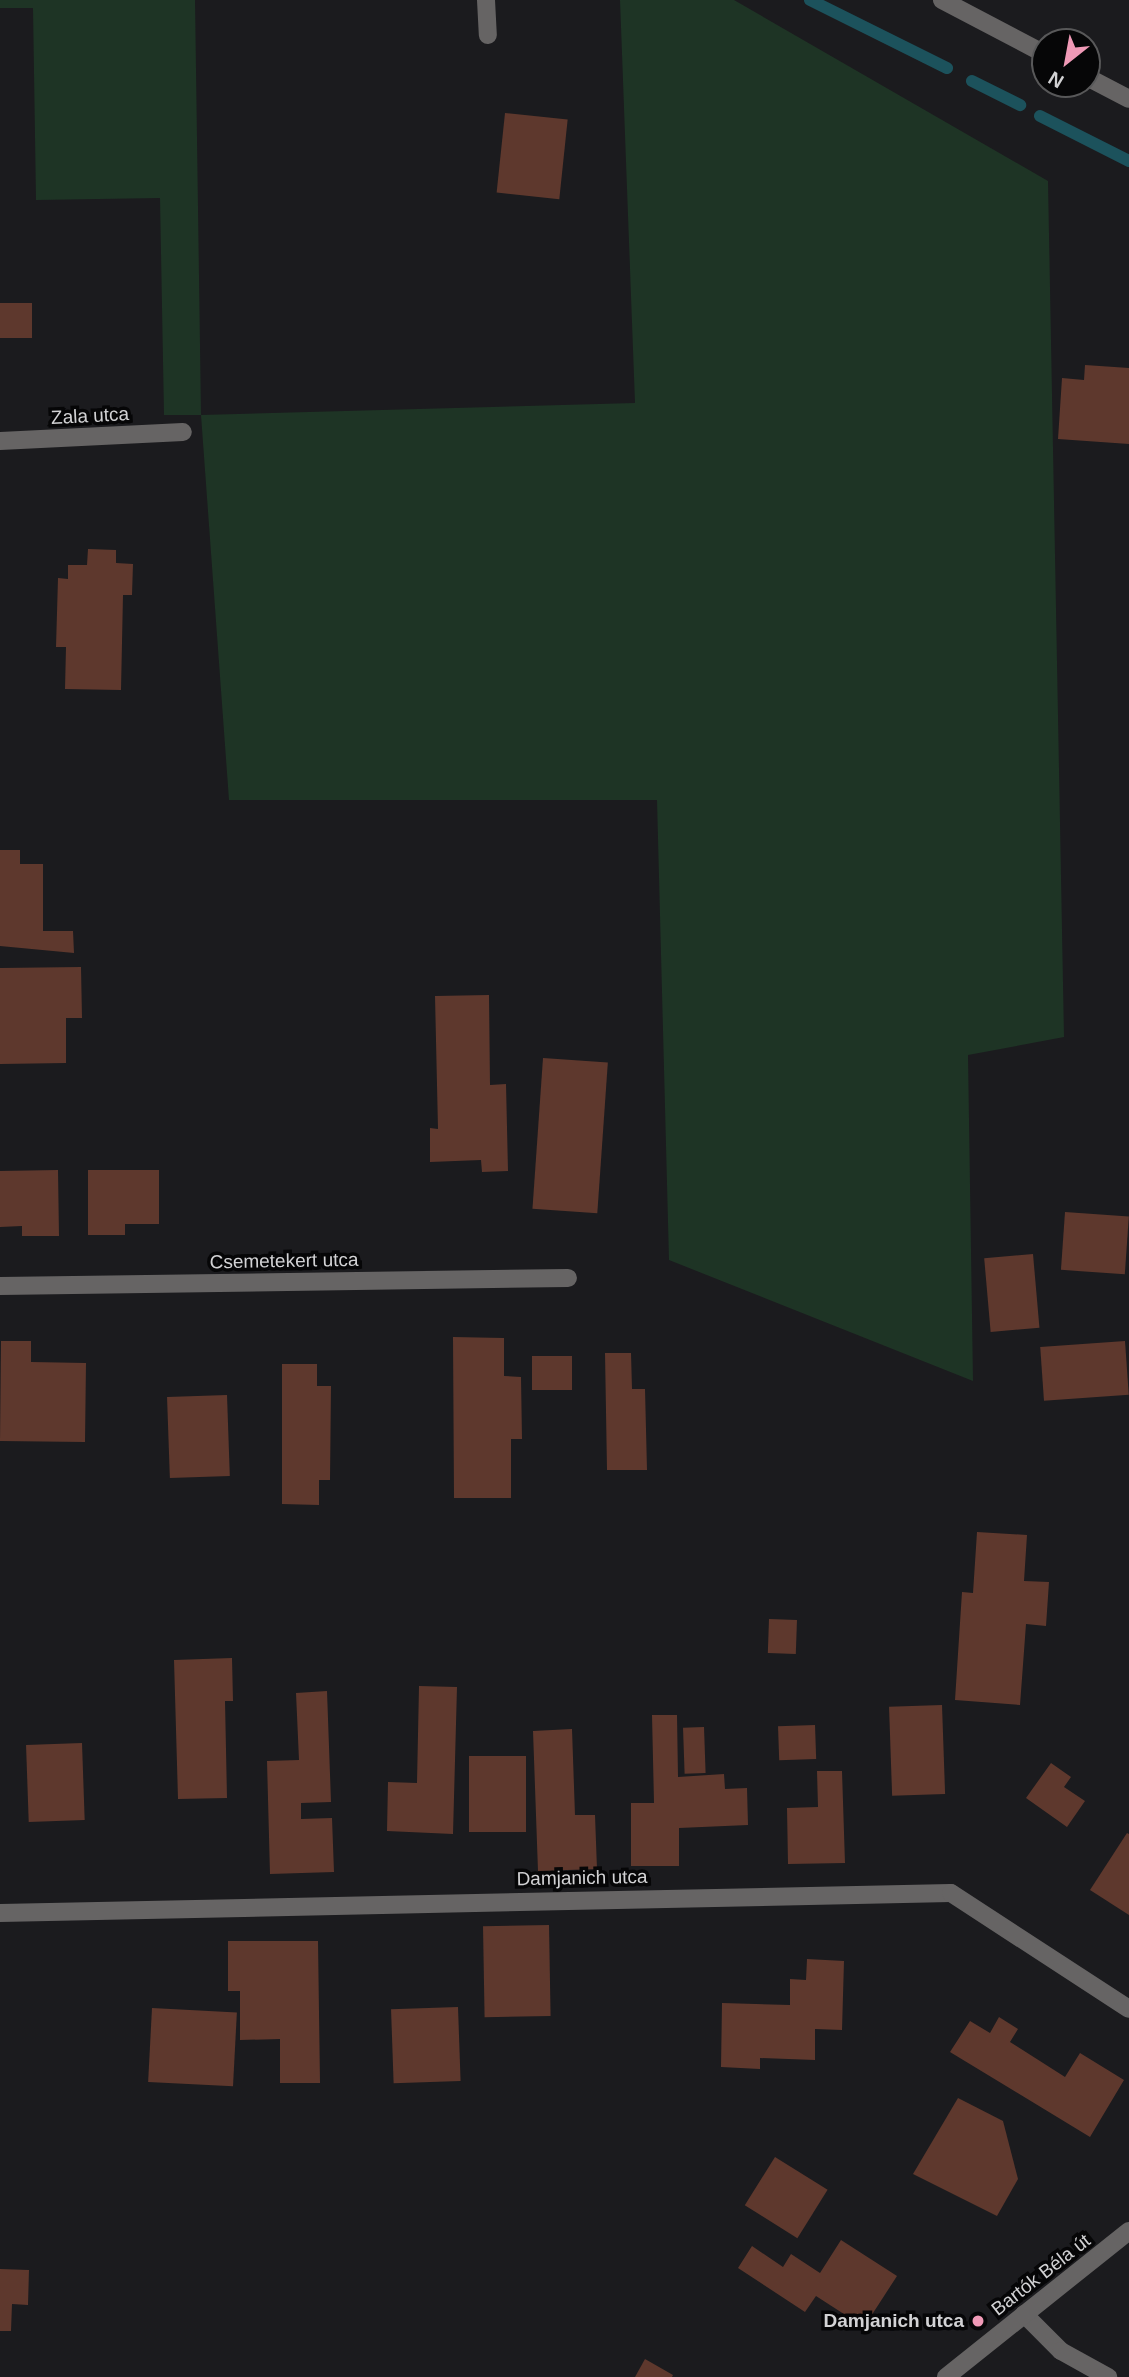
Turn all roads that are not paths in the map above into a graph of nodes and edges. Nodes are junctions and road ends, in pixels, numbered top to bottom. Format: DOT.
graph roads {
  1 [pos="485,0"];
  2 [pos="942,0"];
  3 [pos="488,35"];
  4 [pos="1031,47"];
  5 [pos="1101,84"];
  6 [pos="1129,99"];
  7 [pos="183,432"];
  8 [pos="0,442"];
  9 [pos="568,1279"];
  10 [pos="0,1286"];
  11 [pos="0,1913"];
  12 [pos="1129,2009"];
  13 [pos="1129,2231"];
  14 [pos="1024,2314"];
  15 [pos="946,2377"];
  16 [pos="1108,2377"];
  1 -- 3 [label="street"];
  2 -- 4 [label="street"];
  5 -- 6 [label="street"];
  7 -- 8 [label="street, Zala utca"];
  9 -- 10 [label="street, Csemetekert utca"];
  11 -- 12 [label="street, Damjanich utca"];
  13 -- 14 [label="street, Bartók Béla út"];
  14 -- 15 [label="street, Bartók Béla út"];
  14 -- 16 [label="street"];
}
